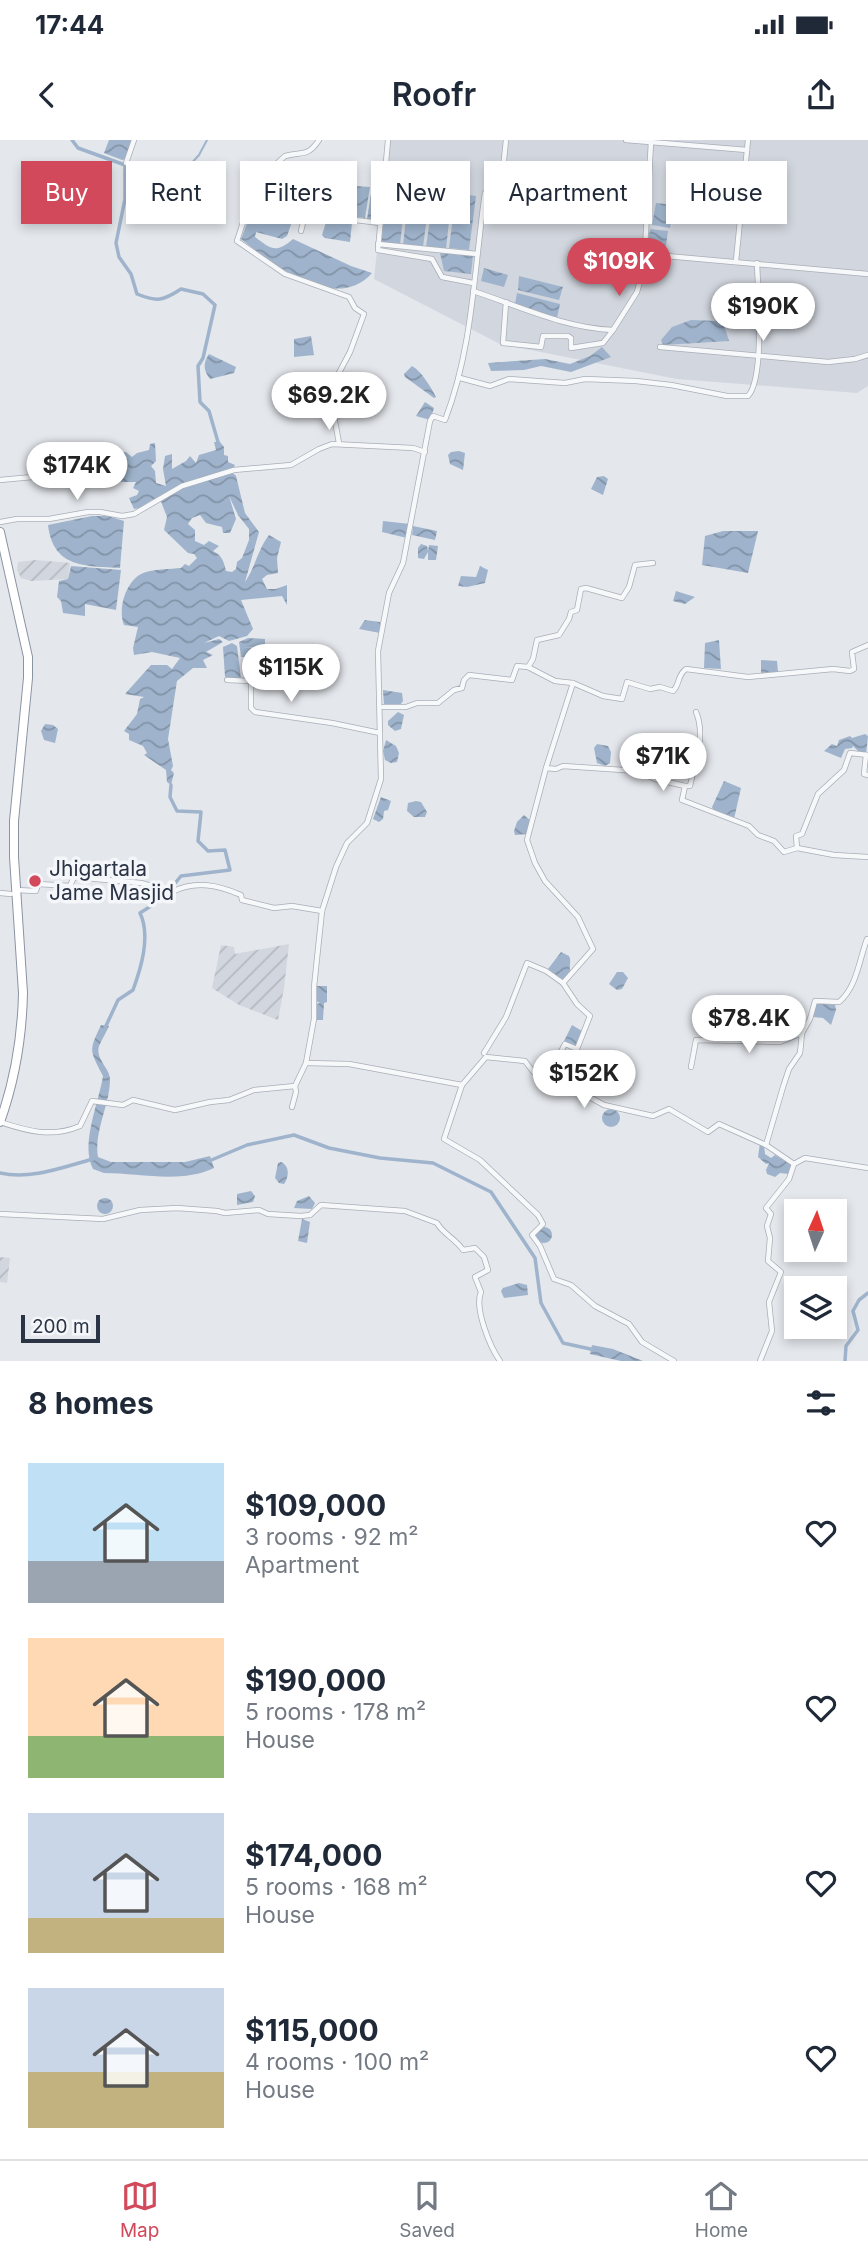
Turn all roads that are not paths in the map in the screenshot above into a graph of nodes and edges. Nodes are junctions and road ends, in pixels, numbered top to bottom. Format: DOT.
graph roads {
  1 [pos="134,140"];
  2 [pos="319,140"];
  3 [pos="388,140"];
  4 [pos="506,140"];
  5 [pos="626,140"];
  6 [pos="748,140"];
  7 [pos="651,142"];
  8 [pos="747,150"];
  9 [pos="127,161"];
  10 [pos="386,161"];
  11 [pos="371,222"];
  12 [pos="380,224"];
  13 [pos="301,230"];
  14 [pos="378,244"];
  15 [pos="477,254"];
  16 [pos="643,254"];
  17 [pos="736,261"];
  18 [pos="757,263"];
  19 [pos="868,274"];
  20 [pos="473,284"];
  21 [pos="472,292"];
  22 [pos="506,302"];
  23 [pos="613,330"];
  24 [pos="660,347"];
  25 [pos="757,355"];
  26 [pos="868,355"];
  27 [pos="460,378"];
  28 [pos="339,443"];
  29 [pos="425,452"];
  30 [pos="82,468"];
  31 [pos="0,480"];
  32 [pos="0,522"];
  33 [pos="0,532"];
  34 [pos="0,547"];
  35 [pos="653,563"];
  36 [pos="868,645"];
  37 [pos="528,667"];
  38 [pos="227,680"];
  39 [pos="573,682"];
  40 [pos="383,707"];
  41 [pos="696,712"];
  42 [pos="380,733"];
  43 [pos="867,755"];
  44 [pos="546,768"];
  45 [pos="868,775"];
  46 [pos="685,786"];
  47 [pos="796,848"];
  48 [pos="868,857"];
  49 [pos="13,892"];
  50 [pos="0,893"];
  51 [pos="322,911"];
  52 [pos="867,939"];
  53 [pos="563,983"];
  54 [pos="802,1033"];
  55 [pos="484,1053"];
  56 [pos="559,1055"];
  57 [pos="306,1063"];
  58 [pos="691,1067"];
  59 [pos="462,1085"];
  60 [pos="295,1086"];
  61 [pos="0,1107"];
  62 [pos="292,1107"];
  63 [pos="0,1122"];
  64 [pos="766,1145"];
  65 [pos="794,1164"];
  66 [pos="868,1167"];
  67 [pos="0,1214"];
  68 [pos="500,1361"];
  69 [pos="674,1361"];
  70 [pos="760,1361"];
  1 -- 9 [label="street"];
  2 -- 28 [label="street"];
  3 -- 10 [label="street"];
  4 -- 15 [label="street"];
  5 -- 7 [label="street"];
  6 -- 8 [label="street"];
  7 -- 8 [label="street"];
  7 -- 16 [label="street"];
  8 -- 17 [label="street"];
  11 -- 13 [label="street"];
  12 -- 14 [label="street"];
  14 -- 15 [label="street"];
  14 -- 20 [label="street"];
  15 -- 20 [label="street"];
  16 -- 17 [label="street"];
  16 -- 23 [label="street"];
  17 -- 18 [label="street"];
  18 -- 19 [label="street"];
  18 -- 25 [label="street"];
  20 -- 21 [label="street"];
  21 -- 22 [label="street"];
  21 -- 27 [label="street"];
  22 -- 23 [label="street"];
  22 -- 23 [label="street"];
  24 -- 25 [label="street"];
  25 -- 26 [label="street"];
  25 -- 27 [label="street"];
  27 -- 29 [label="street"];
  28 -- 29 [label="street"];
  28 -- 32 [label="street"];
  29 -- 42 [label="street"];
  30 -- 31 [label="street"];
  33 -- 49 [label="highway"];
  34 -- 49 [label="highway"];
  35 -- 37 [label="street"];
  36 -- 39 [label="street"];
  37 -- 39 [label="street"];
  37 -- 40 [label="street"];
  38 -- 42 [label="street"];
  39 -- 44 [label="street"];
  41 -- 46 [label="street"];
  42 -- 51 [label="street"];
  43 -- 45 [label="street"];
  43 -- 47 [label="street"];
  44 -- 46 [label="street"];
  44 -- 53 [label="street"];
  46 -- 47 [label="street"];
  47 -- 48 [label="street"];
  49 -- 50 [label="street"];
  49 -- 51 [label="street"];
  49 -- 61 [label="highway"];
  49 -- 63 [label="highway"];
  51 -- 57 [label="street"];
  52 -- 54 [label="street"];
  53 -- 55 [label="street"];
  53 -- 56 [label="street"];
  54 -- 58 [label="street"];
  54 -- 64 [label="street"];
  57 -- 59 [label="street"];
  57 -- 60 [label="street"];
  59 -- 64 [label="street"];
  59 -- 69 [label="street"];
  60 -- 62 [label="street"];
  60 -- 63 [label="street"];
  64 -- 65 [label="street"];
  65 -- 66 [label="street"];
  65 -- 70 [label="street"];
  67 -- 68 [label="street"];
}
